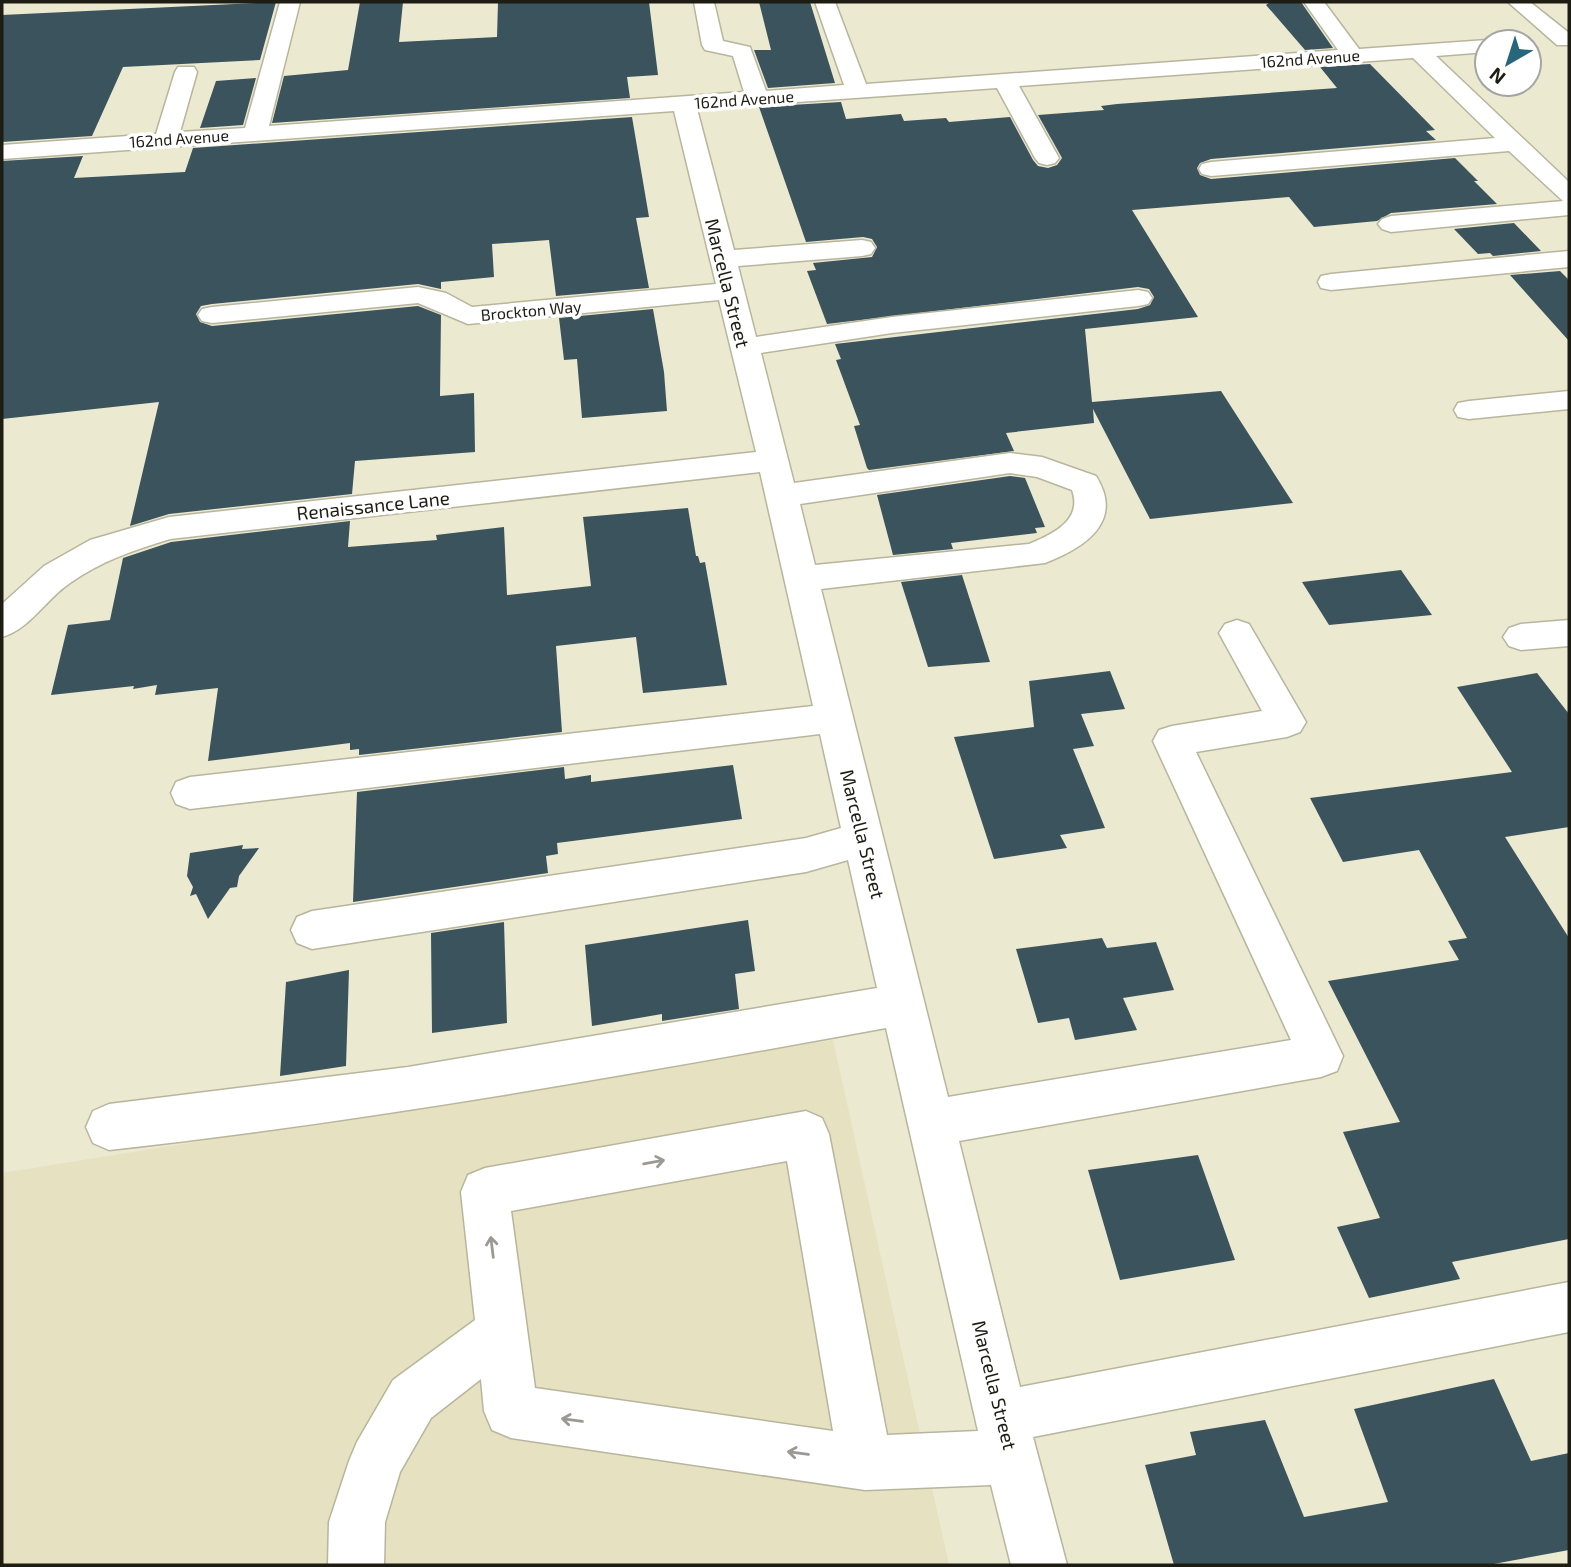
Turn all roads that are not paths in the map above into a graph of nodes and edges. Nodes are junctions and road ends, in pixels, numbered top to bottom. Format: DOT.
graph roads {
  1 [pos="290,2"];
  2 [pos="704,2"];
  3 [pos="825,2"];
  4 [pos="1314,2"];
  5 [pos="1518,2"];
  6 [pos="1567,40"];
  7 [pos="1543,42"];
  8 [pos="1473,47"];
  9 [pos="1418,51"];
  10 [pos="1353,55"];
  11 [pos="186,72"];
  12 [pos="1004,80"];
  13 [pos="858,90"];
  14 [pos="757,98"];
  15 [pos="684,103"];
  16 [pos="255,133"];
  17 [pos="166,139"];
  18 [pos="1514,143"];
  19 [pos="2,152"];
  20 [pos="1047,158"];
  21 [pos="1211,169"];
  22 [pos="1569,195"];
  23 [pos="1569,208"];
  24 [pos="1391,224"];
  25 [pos="862,248"];
  26 [pos="1569,259"];
  27 [pos="725,275"];
  28 [pos="1331,282"];
  29 [pos="1138,298"];
  30 [pos="212,315"];
  31 [pos="744,347"];
  32 [pos="1569,400"];
  33 [pos="1469,410"];
  34 [pos="777,478"];
  35 [pos="801,579"];
  36 [pos="2,624"];
  37 [pos="1237,633"];
  38 [pos="1569,633"];
  39 [pos="1521,637"];
  40 [pos="835,718"];
  41 [pos="190,793"];
  42 [pos="864,838"];
  43 [pos="312,930"];
  44 [pos="904,1004"];
  45 [pos="932,1123"];
  46 [pos="109,1127"];
  47 [pos="1569,1307"];
  48 [pos="502,1331"];
  49 [pos="1007,1437"];
  50 [pos="865,1463"];
  51 [pos="356,1565"];
  52 [pos="1039,1565"];
  1 -- 16 [label="street"];
  2 -- 14 [label="street"];
  3 -- 13 [label="street"];
  4 -- 10 [label="street"];
  5 -- 6 [label="street"];
  6 -- 7 [label="street"];
  8 -- 9 [label="street, 162nd Avenue"];
  9 -- 10 [label="street, 162nd Avenue"];
  9 -- 18 [label="street"];
  10 -- 12 [label="street, 162nd Avenue"];
  11 -- 17 [label="street"];
  12 -- 13 [label="street, 162nd Avenue"];
  12 -- 20 [label="street"];
  13 -- 14 [label="street, 162nd Avenue"];
  14 -- 15 [label="street, 162nd Avenue"];
  15 -- 16 [label="street, 162nd Avenue"];
  15 -- 27 [label="street, Marcella Street"];
  16 -- 17 [label="street, 162nd Avenue"];
  17 -- 19 [label="street, 162nd Avenue"];
  18 -- 21 [label="street"];
  18 -- 22 [label="street"];
  23 -- 24 [label="street"];
  25 -- 27 [label="street, Brockton Way"];
  26 -- 28 [label="street"];
  27 -- 30 [label="street, Brockton Way"];
  27 -- 31 [label="street, Marcella Street"];
  29 -- 31 [label="street"];
  31 -- 34 [label="street, Marcella Street"];
  32 -- 33 [label="street"];
  34 -- 35 [label="street, Marcella Street"];
  34 -- 35 [label="street, Renaissance Lane"];
  34 -- 36 [label="street, Renaissance Lane"];
  35 -- 40 [label="street, Marcella Street"];
  37 -- 45 [label="street"];
  38 -- 39 [label="street"];
  40 -- 41 [label="street"];
  40 -- 42 [label="street, Marcella Street"];
  42 -- 43 [label="street"];
  42 -- 44 [label="street, Marcella Street"];
  44 -- 45 [label="street, Marcella Street"];
  44 -- 46 [label="street"];
  45 -- 49 [label="street, Marcella Street"];
  47 -- 49 [label="street"];
  50 -- 48 [label="street, one-way"];
  48 -- 50 [label="street, one-way"];
  48 -- 51 [label="street"];
  49 -- 50 [label="street"];
  49 -- 52 [label="street, Marcella Street"];
}
